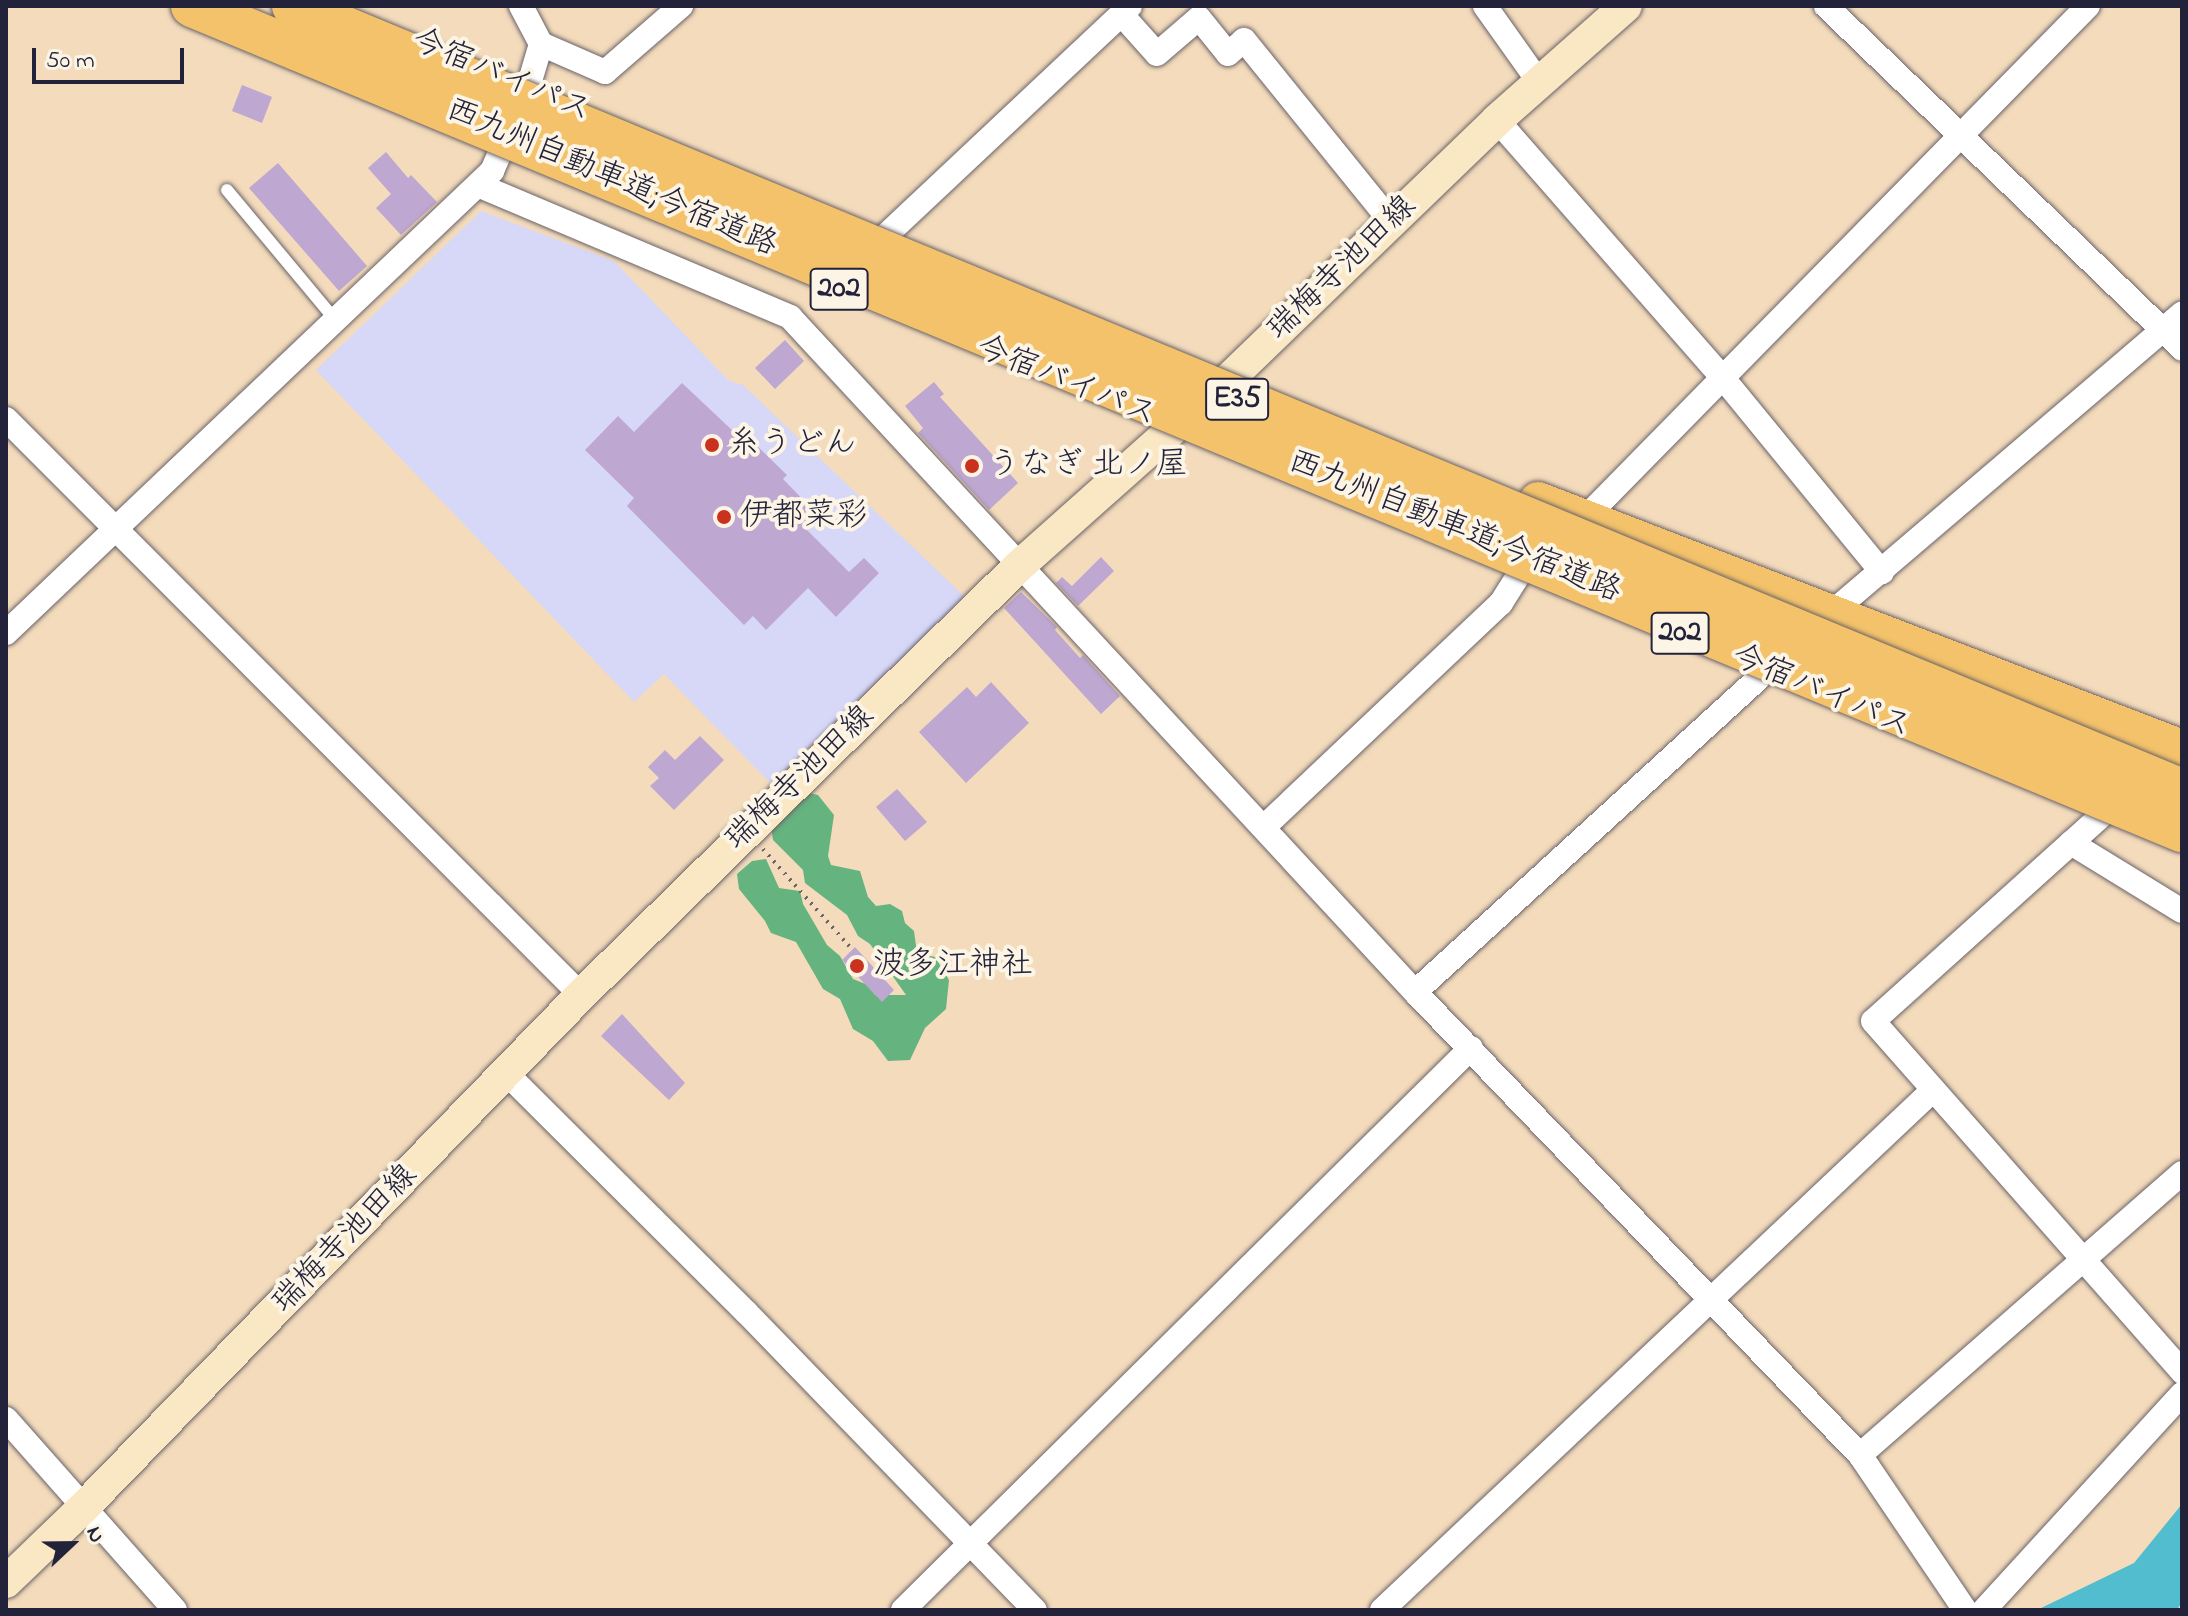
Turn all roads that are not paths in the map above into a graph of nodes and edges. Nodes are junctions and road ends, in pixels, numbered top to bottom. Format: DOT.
graph roads {
  1 [pos="175,6"];
  2 [pos="192,6"];
  3 [pos="293,6"];
  4 [pos="338,6"];
  5 [pos="521,6"];
  6 [pos="681,6"];
  7 [pos="1485,6"];
  8 [pos="1626,6"];
  9 [pos="1826,6"];
  10 [pos="2088,6"];
  11 [pos="1126,10"];
  12 [pos="541,44"];
  13 [pos="1539,82"];
  14 [pos="527,91"];
  15 [pos="1497,120"];
  16 [pos="1961,133"];
  17 [pos="502,153"];
  18 [pos="478,185"];
  19 [pos="227,190"];
  20 [pos="1392,223"];
  21 [pos="882,239"];
  22 [pos="336,321"];
  23 [pos="2173,321"];
  24 [pos="2182,348"];
  25 [pos="1230,378"];
  26 [pos="1723,378"];
  27 [pos="6,419"];
  28 [pos="1175,427"];
  29 [pos="1584,519"];
  30 [pos="117,529"];
  31 [pos="1018,567"];
  32 [pos="1523,568"];
  33 [pos="1882,572"];
  34 [pos="1831,613"];
  35 [pos="6,633"];
  36 [pos="1767,670"];
  37 [pos="2180,745"];
  38 [pos="2182,790"];
  39 [pos="2105,813"];
  40 [pos="1265,826"];
  41 [pos="2182,831"];
  42 [pos="2071,843"];
  43 [pos="2182,845"];
  44 [pos="2182,911"];
  45 [pos="1415,992"];
  46 [pos="581,995"];
  47 [pos="1471,1048"];
  48 [pos="507,1074"];
  49 [pos="1933,1090"];
  50 [pos="2182,1173"];
  51 [pos="2082,1261"];
  52 [pos="1711,1297"];
  53 [pos="2182,1372"];
  54 [pos="2182,1394"];
  55 [pos="6,1419"];
  56 [pos="1860,1455"];
  57 [pos="84,1507"];
  58 [pos="971,1544"];
  59 [pos="6,1582"];
  60 [pos="175,1610"];
  61 [pos="903,1610"];
  62 [pos="1035,1610"];
  63 [pos="1382,1610"];
  64 [pos="1965,1610"];
  65 [pos="1984,1610"];
  1 -- 17 [label="highway, 今宿バイパス / 202"];
  2 -- 41 [label="highway, 西九州自動車道;今宿道路 / E35, bridge"];
  3 -- 38 [label="highway, 西九州自動車道;今宿道路 / E35, bridge"];
  4 -- 14 [label="highway, 今宿バイパス / 202"];
  5 -- 12 [label="street"];
  6 -- 12 [label="street"];
  7 -- 13 [label="street"];
  8 -- 13 [label="main road, 瑞梅寺池田線"];
  9 -- 16 [label="street"];
  10 -- 16 [label="street"];
  11 -- 20 [label="street"];
  11 -- 21 [label="street"];
  12 -- 14 [label="street"];
  13 -- 15 [label="main road, 瑞梅寺池田線"];
  14 -- 17 [label="street"];
  14 -- 21 [label="highway, 今宿バイパス / 202"];
  15 -- 20 [label="main road, 瑞梅寺池田線"];
  15 -- 26 [label="street"];
  16 -- 23 [label="street"];
  16 -- 26 [label="street"];
  17 -- 18 [label="street"];
  17 -- 28 [label="highway, 今宿バイパス / 202"];
  18 -- 22 [label="street"];
  18 -- 31 [label="street"];
  19 -- 22 [label="lane"];
  20 -- 25 [label="main road, 瑞梅寺池田線"];
  21 -- 25 [label="highway, 今宿バイパス / 202"];
  22 -- 30 [label="street"];
  23 -- 24 [label="street"];
  23 -- 33 [label="street"];
  25 -- 28 [label="main road, 瑞梅寺池田線"];
  25 -- 29 [label="highway, 今宿バイパス / 202"];
  26 -- 29 [label="street"];
  26 -- 33 [label="street"];
  27 -- 30 [label="street"];
  28 -- 31 [label="main road, 瑞梅寺池田線"];
  28 -- 32 [label="highway, 今宿バイパス / 202"];
  29 -- 34 [label="highway, 今宿バイパス / 202"];
  30 -- 35 [label="street"];
  30 -- 46 [label="street"];
  31 -- 40 [label="street"];
  31 -- 46 [label="main road, 瑞梅寺池田線"];
  32 -- 36 [label="highway, 今宿バイパス / 202"];
  32 -- 40 [label="street"];
  33 -- 34 [label="street"];
  34 -- 36 [label="street"];
  34 -- 37 [label="highway, 今宿バイパス / 202"];
  36 -- 39 [label="highway, 今宿バイパス / 202"];
  36 -- 45 [label="street"];
  37 -- 39 [label="street"];
  39 -- 42 [label="street"];
  39 -- 43 [label="highway, 今宿バイパス / 202"];
  40 -- 45 [label="street"];
  42 -- 44 [label="street"];
  42 -- 49 [label="street"];
  45 -- 47 [label="street"];
  46 -- 48 [label="main road, 瑞梅寺池田線"];
  47 -- 52 [label="street"];
  47 -- 58 [label="street"];
  48 -- 57 [label="main road, 瑞梅寺池田線"];
  48 -- 58 [label="street"];
  49 -- 51 [label="street"];
  49 -- 52 [label="street"];
  50 -- 51 [label="street"];
  51 -- 53 [label="street"];
  51 -- 56 [label="street"];
  52 -- 56 [label="street"];
  52 -- 63 [label="street"];
  54 -- 65 [label="street"];
  55 -- 57 [label="street"];
  56 -- 64 [label="street"];
  57 -- 59 [label="main road, 瑞梅寺池田線"];
  57 -- 60 [label="street"];
  58 -- 61 [label="street"];
  58 -- 62 [label="street"];
}
